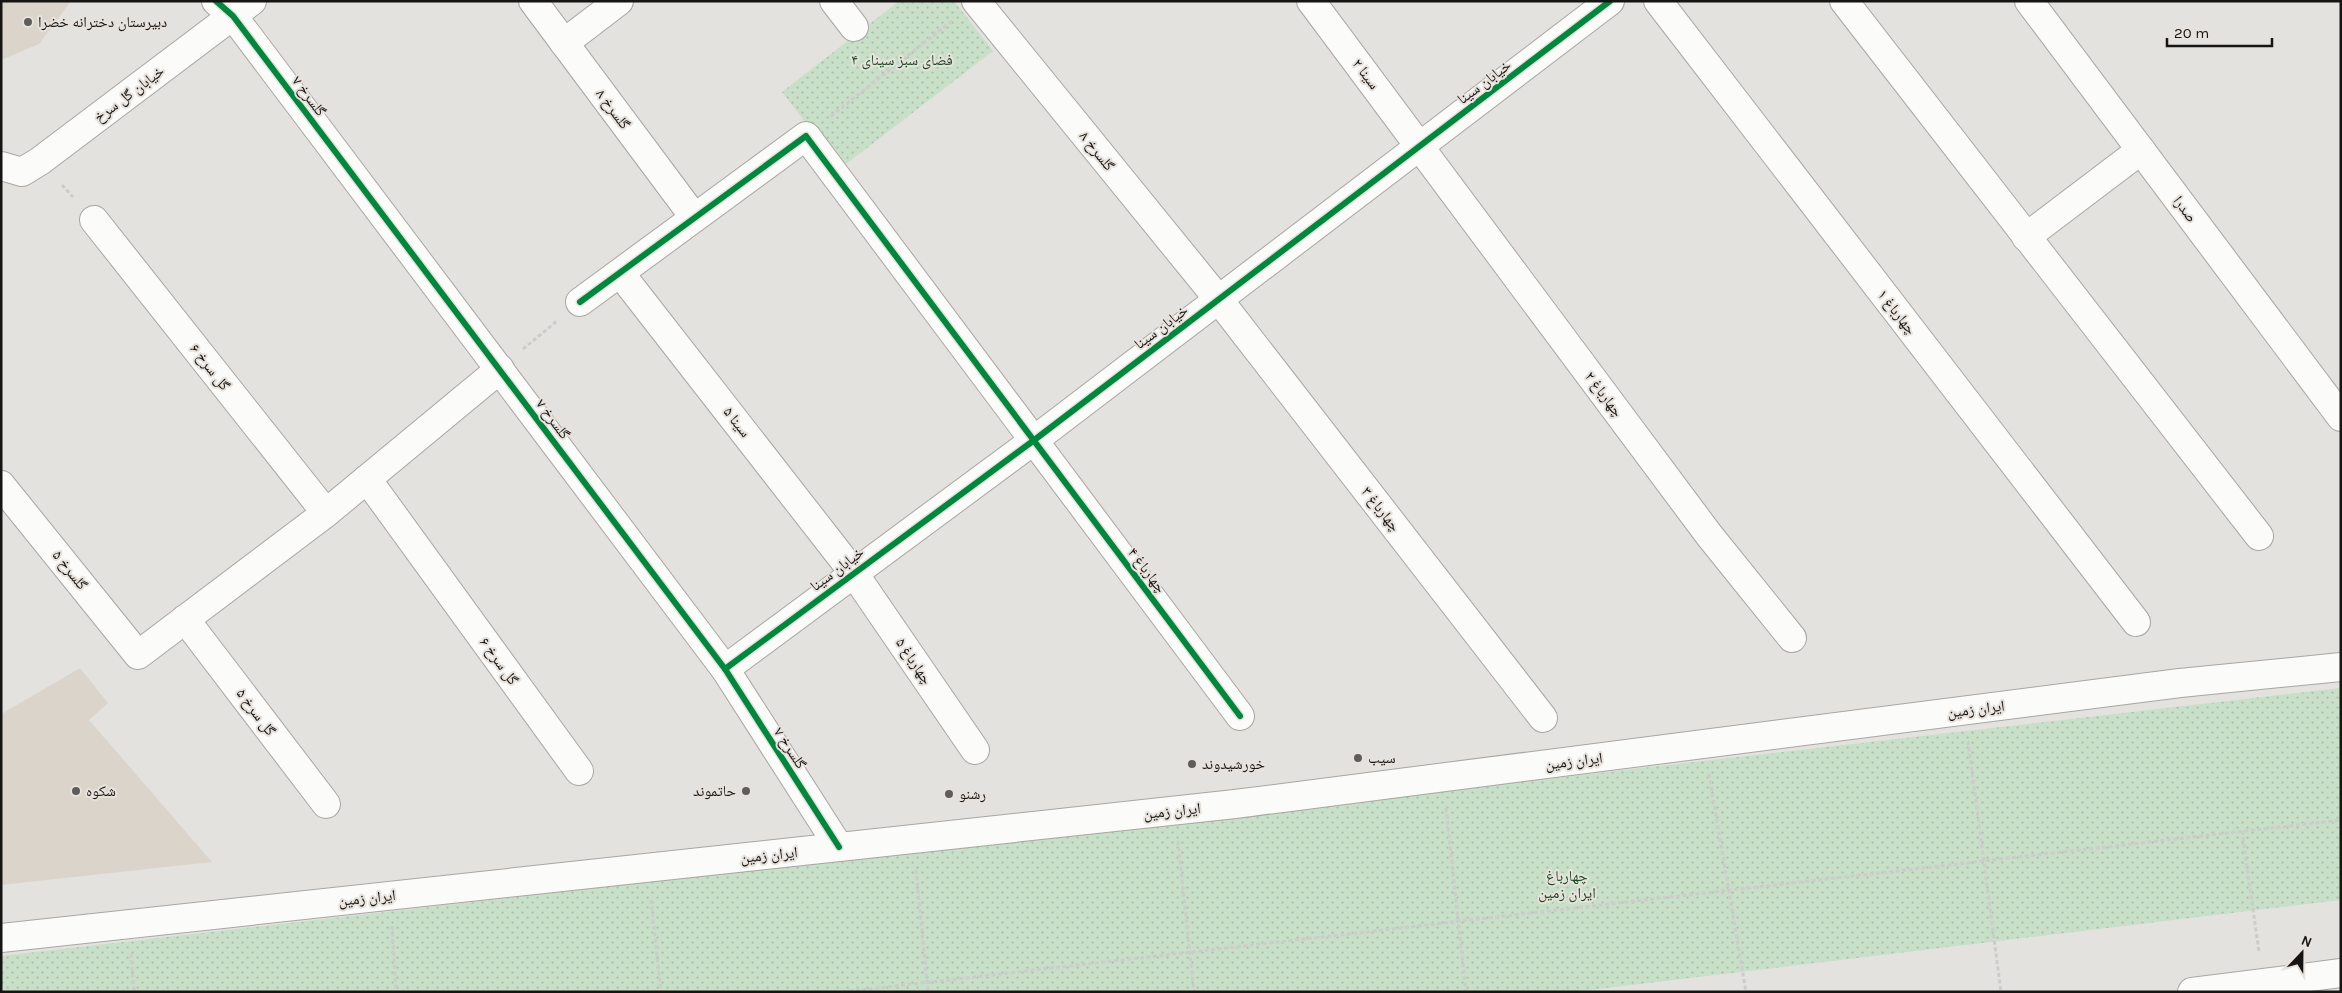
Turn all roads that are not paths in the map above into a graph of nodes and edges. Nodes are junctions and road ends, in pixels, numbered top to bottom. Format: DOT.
graph roads {
  1 [pos="533,1"];
  2 [pos="619,1"];
  3 [pos="834,1"];
  4 [pos="976,1"];
  5 [pos="1311,1"];
  6 [pos="1610,1"];
  7 [pos="1658,1"];
  8 [pos="1844,1"];
  9 [pos="2029,1"];
  10 [pos="234,6"];
  11 [pos="854,26"];
  12 [pos="564,43"];
  13 [pos="1420,147"];
  14 [pos="2140,150"];
  15 [pos="1,166"];
  16 [pos="694,217"];
  17 [pos="94,220"];
  18 [pos="2026,237"];
  19 [pos="620,273"];
  20 [pos="1219,300"];
  21 [pos="580,302"];
  22 [pos="500,369"];
  23 [pos="2341,417"];
  24 [pos="1032,441"];
  25 [pos="367,479"];
  26 [pos="1,485"];
  27 [pos="326,513"];
  28 [pos="2259,536"];
  29 [pos="853,572"];
  30 [pos="186,619"];
  31 [pos="2136,622"];
  32 [pos="1792,638"];
  33 [pos="2341,667"];
  34 [pos="725,669"];
  35 [pos="1240,716"];
  36 [pos="1543,718"];
  37 [pos="975,750"];
  38 [pos="579,771"];
  39 [pos="326,804"];
  40 [pos="839,847"];
  41 [pos="1,938"];
  42 [pos="2341,973"];
  43 [pos="2192,992"];
  1 -- 12 [label="street, گلسرخ ۸"];
  2 -- 12 [label="street"];
  3 -- 11 [label="street"];
  4 -- 20 [label="street, گلسرخ ۸"];
  5 -- 13 [label="street, سینا ۲"];
  6 -- 13 [label="street, خیابان سینا"];
  7 -- 31 [label="street, چهارباغ ۱"];
  8 -- 18 [label="street"];
  9 -- 14 [label="street, صدرا"];
  10 -- 15 [label="street, خیابان گل سرخ"];
  10 -- 22 [label="street, گلسرخ ۷"];
  12 -- 16 [label="street, گلسرخ ۸"];
  13 -- 20 [label="street, خیابان سینا"];
  13 -- 32 [label="street, چهارباغ ۲"];
  14 -- 18 [label="street"];
  14 -- 23 [label="street, صدرا"];
  16 -- 19 [label="street"];
  16 -- 24 [label="street, چهارباغ ۴"];
  17 -- 27 [label="street, گل سرخ ۶"];
  18 -- 28 [label="street"];
  19 -- 21 [label="street"];
  19 -- 29 [label="street, سینا ۵"];
  20 -- 24 [label="street, خیابان سینا"];
  20 -- 36 [label="street, چهارباغ ۳"];
  22 -- 25 [label="street"];
  22 -- 34 [label="street, گلسرخ ۷"];
  24 -- 29 [label="street, خیابان سینا"];
  24 -- 35 [label="street, چهارباغ ۴"];
  25 -- 27 [label="street"];
  25 -- 38 [label="street, گل سرخ ۶"];
  26 -- 30 [label="street, گلسرخ ۵"];
  27 -- 30 [label="street"];
  29 -- 34 [label="street, خیابان سینا"];
  29 -- 37 [label="street, چهارباغ ۵"];
  30 -- 39 [label="street, گل سرخ ۵"];
  33 -- 40 [label="street, ایران زمین"];
  34 -- 40 [label="street, گلسرخ ۷"];
  40 -- 41 [label="street, ایران زمین"];
  42 -- 43 [label="street"];
}
